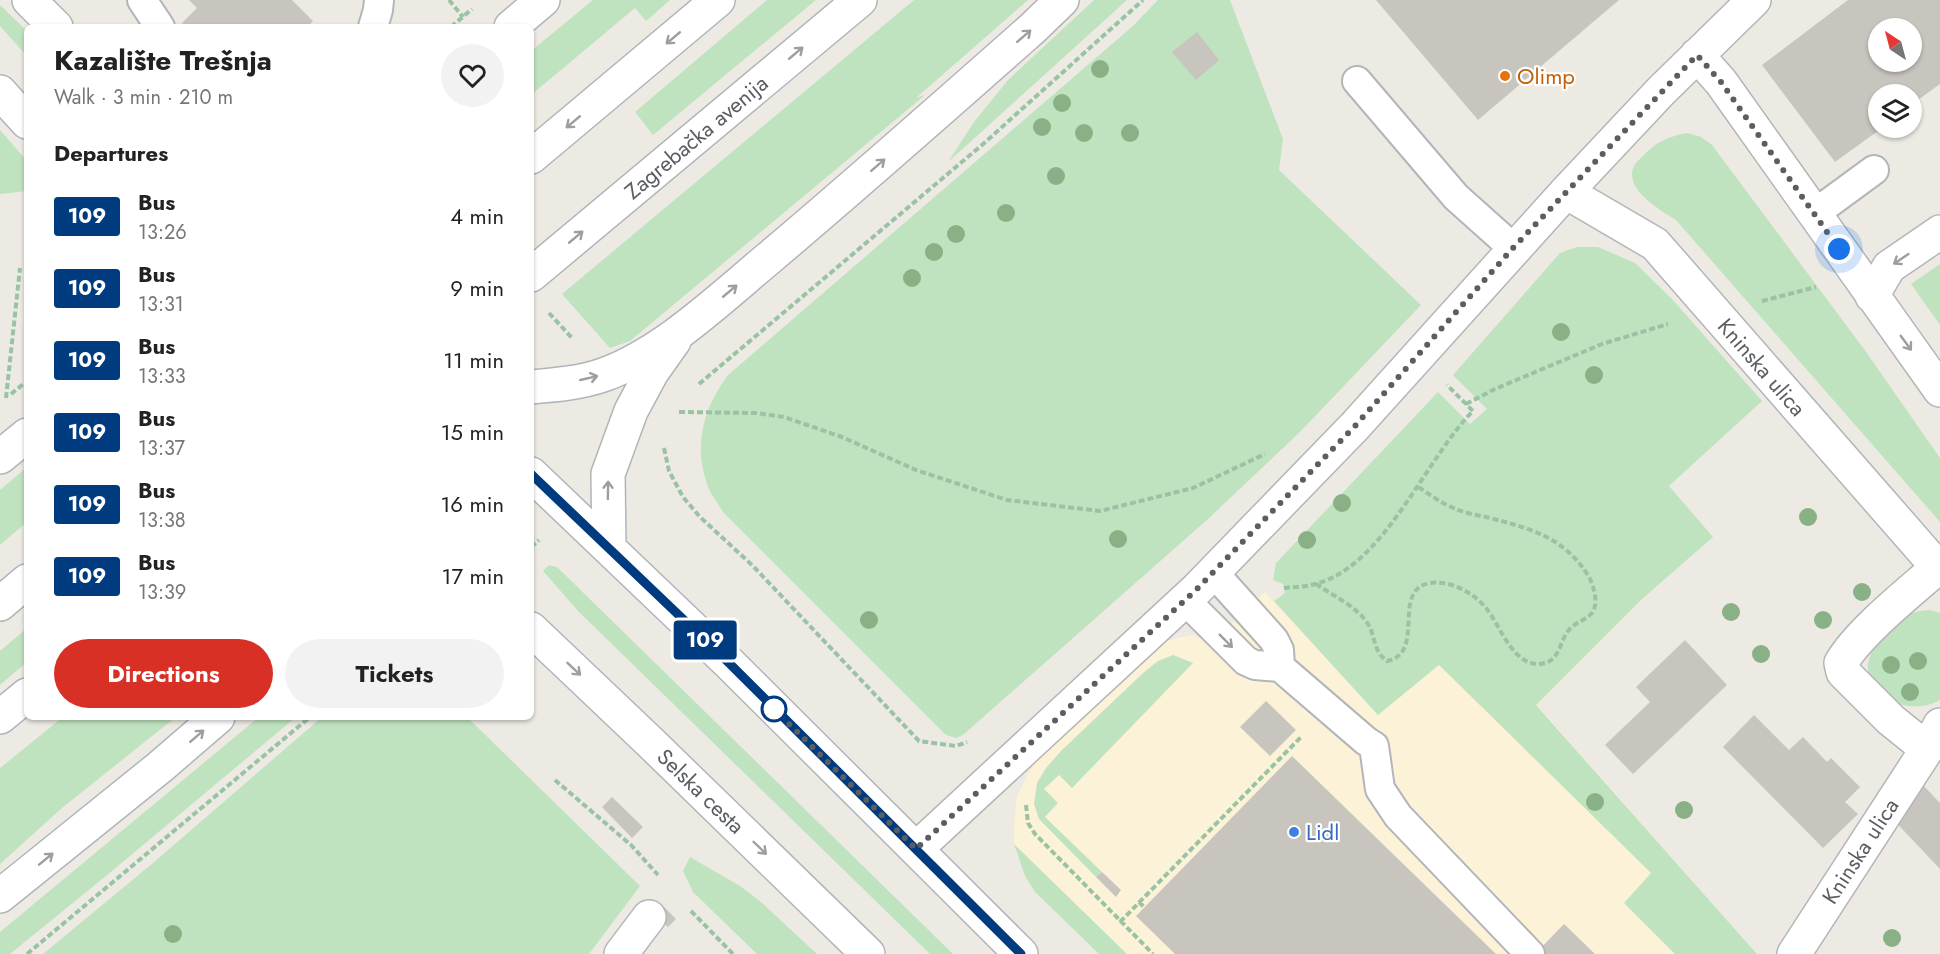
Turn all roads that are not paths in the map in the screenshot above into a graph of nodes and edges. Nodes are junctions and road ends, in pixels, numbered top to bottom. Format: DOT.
graph roads {
  1 [pos="29,0"];
  2 [pos="142,0"];
  3 [pos="379,0"];
  4 [pos="543,0"];
  5 [pos="718,0"];
  6 [pos="860,0"];
  7 [pos="1062,0"];
  8 [pos="1755,0"];
  9 [pos="53,24"];
  10 [pos="158,24"];
  11 [pos="374,24"];
  12 [pos="515,24"];
  13 [pos="1697,55"];
  14 [pos="1357,81"];
  15 [pos="0,92"];
  16 [pos="24,119"];
  17 [pos="534,154"];
  18 [pos="1874,170"];
  19 [pos="1566,192"];
  20 [pos="1814,214"];
  21 [pos="1940,232"];
  22 [pos="1513,248"];
  23 [pos="534,272"];
  24 [pos="1872,296"];
  25 [pos="685,329"];
  26 [pos="534,387"];
  27 [pos="1940,390"];
  28 [pos="24,437"];
  29 [pos="0,457"];
  30 [pos="534,477"];
  31 [pos="609,548"];
  32 [pos="1939,568"];
  33 [pos="1213,572"];
  34 [pos="1185,600"];
  35 [pos="534,632"];
  36 [pos="1280,667"];
  37 [pos="24,697"];
  38 [pos="0,717"];
  39 [pos="215,720"];
  40 [pos="1933,737"];
  41 [pos="916,849"];
  42 [pos="0,896"];
  43 [pos="650,917"];
  44 [pos="621,954"];
  45 [pos="868,954"];
  46 [pos="1021,954"];
  47 [pos="1530,954"];
  48 [pos="1794,954"];
  1 -- 9 [label="main road"];
  2 -- 10 [label="lane"];
  3 -- 11 [label="lane"];
  4 -- 12 [label="main road"];
  5 -- 17 [label="main road, one-way"];
  23 -- 6 [label="main road, Zagrebačka avenija, one-way"];
  25 -- 7 [label="main road, one-way"];
  8 -- 13 [label="main road"];
  13 -- 19 [label="main road"];
  13 -- 20 [label="main road"];
  14 -- 22 [label="lane"];
  15 -- 16 [label="main road"];
  18 -- 20 [label="lane"];
  19 -- 22 [label="main road"];
  19 -- 32 [label="main road, Kninska ulica"];
  20 -- 24 [label="main road"];
  21 -- 24 [label="main road, one-way"];
  22 -- 33 [label="main road"];
  24 -- 27 [label="main road, one-way"];
  26 -- 25 [label="main road, one-way"];
  31 -- 25 [label="main road, one-way"];
  28 -- 29 [label="main road"];
  30 -- 31 [label="main road"];
  31 -- 41 [label="main road"];
  32 -- 40 [label="main road, Kninska ulica"];
  33 -- 34 [label="main road"];
  33 -- 36 [label="lane"];
  34 -- 36 [label="lane, one-way"];
  34 -- 41 [label="main road"];
  35 -- 45 [label="main road, Selska cesta, one-way"];
  36 -- 47 [label="lane"];
  37 -- 38 [label="main road"];
  42 -- 39 [label="main road, one-way"];
  40 -- 48 [label="main road, Kninska ulica"];
  41 -- 46 [label="main road"];
  43 -- 44 [label="main road"];
}
